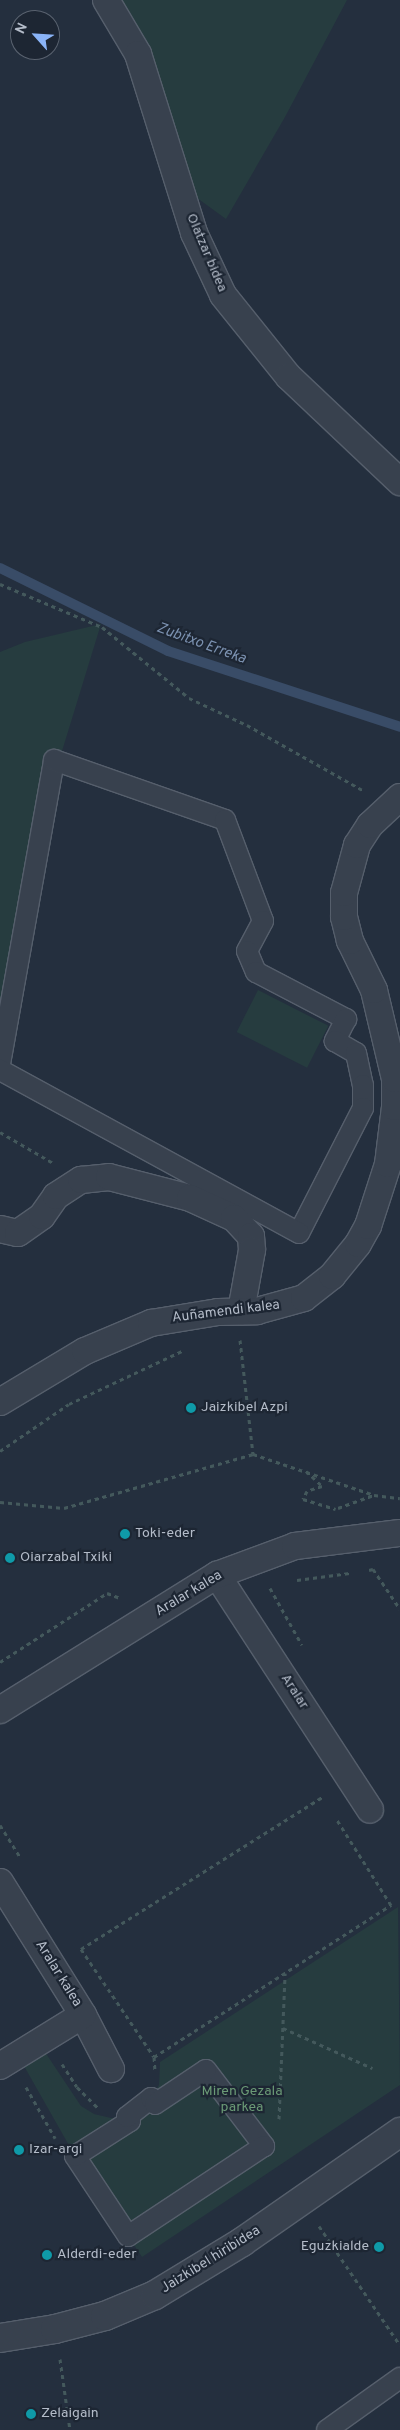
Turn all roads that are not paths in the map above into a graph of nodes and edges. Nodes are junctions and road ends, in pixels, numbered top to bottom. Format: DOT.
graph roads {
  1 [pos="106,0"];
  2 [pos="400,482"];
  3 [pos="400,797"];
  4 [pos="0,1064"];
  5 [pos="0,1070"];
  6 [pos="0,1229"];
  7 [pos="241,1311"];
  8 [pos="0,1402"];
  9 [pos="400,1533"];
  10 [pos="217,1575"];
  11 [pos="0,1710"];
  12 [pos="370,1810"];
  13 [pos="0,1882"];
  14 [pos="83,2015"];
  15 [pos="0,2066"];
  16 [pos="112,2069"];
  17 [pos="400,2132"];
  18 [pos="128,2236"];
  19 [pos="0,2338"];
  20 [pos="400,2378"];
  21 [pos="327,2430"];
  1 -- 2 [label="street, Olatzar bidea"];
  3 -- 7 [label="street, Auñamendi kalea"];
  4 -- 5 [label="street"];
  6 -- 7 [label="street"];
  7 -- 8 [label="street, Auñamendi kalea"];
  9 -- 10 [label="street, Aralar kalea"];
  10 -- 11 [label="street, Aralar kalea"];
  10 -- 12 [label="street, Aralar"];
  13 -- 14 [label="street, Aralar kalea"];
  14 -- 15 [label="street, Aralar kalea"];
  14 -- 16 [label="street, Aralar kalea"];
  17 -- 19 [label="street, Jaizkibel hiribidea"];
  18 -- 18 [label="street"];
  20 -- 21 [label="street"];
}
